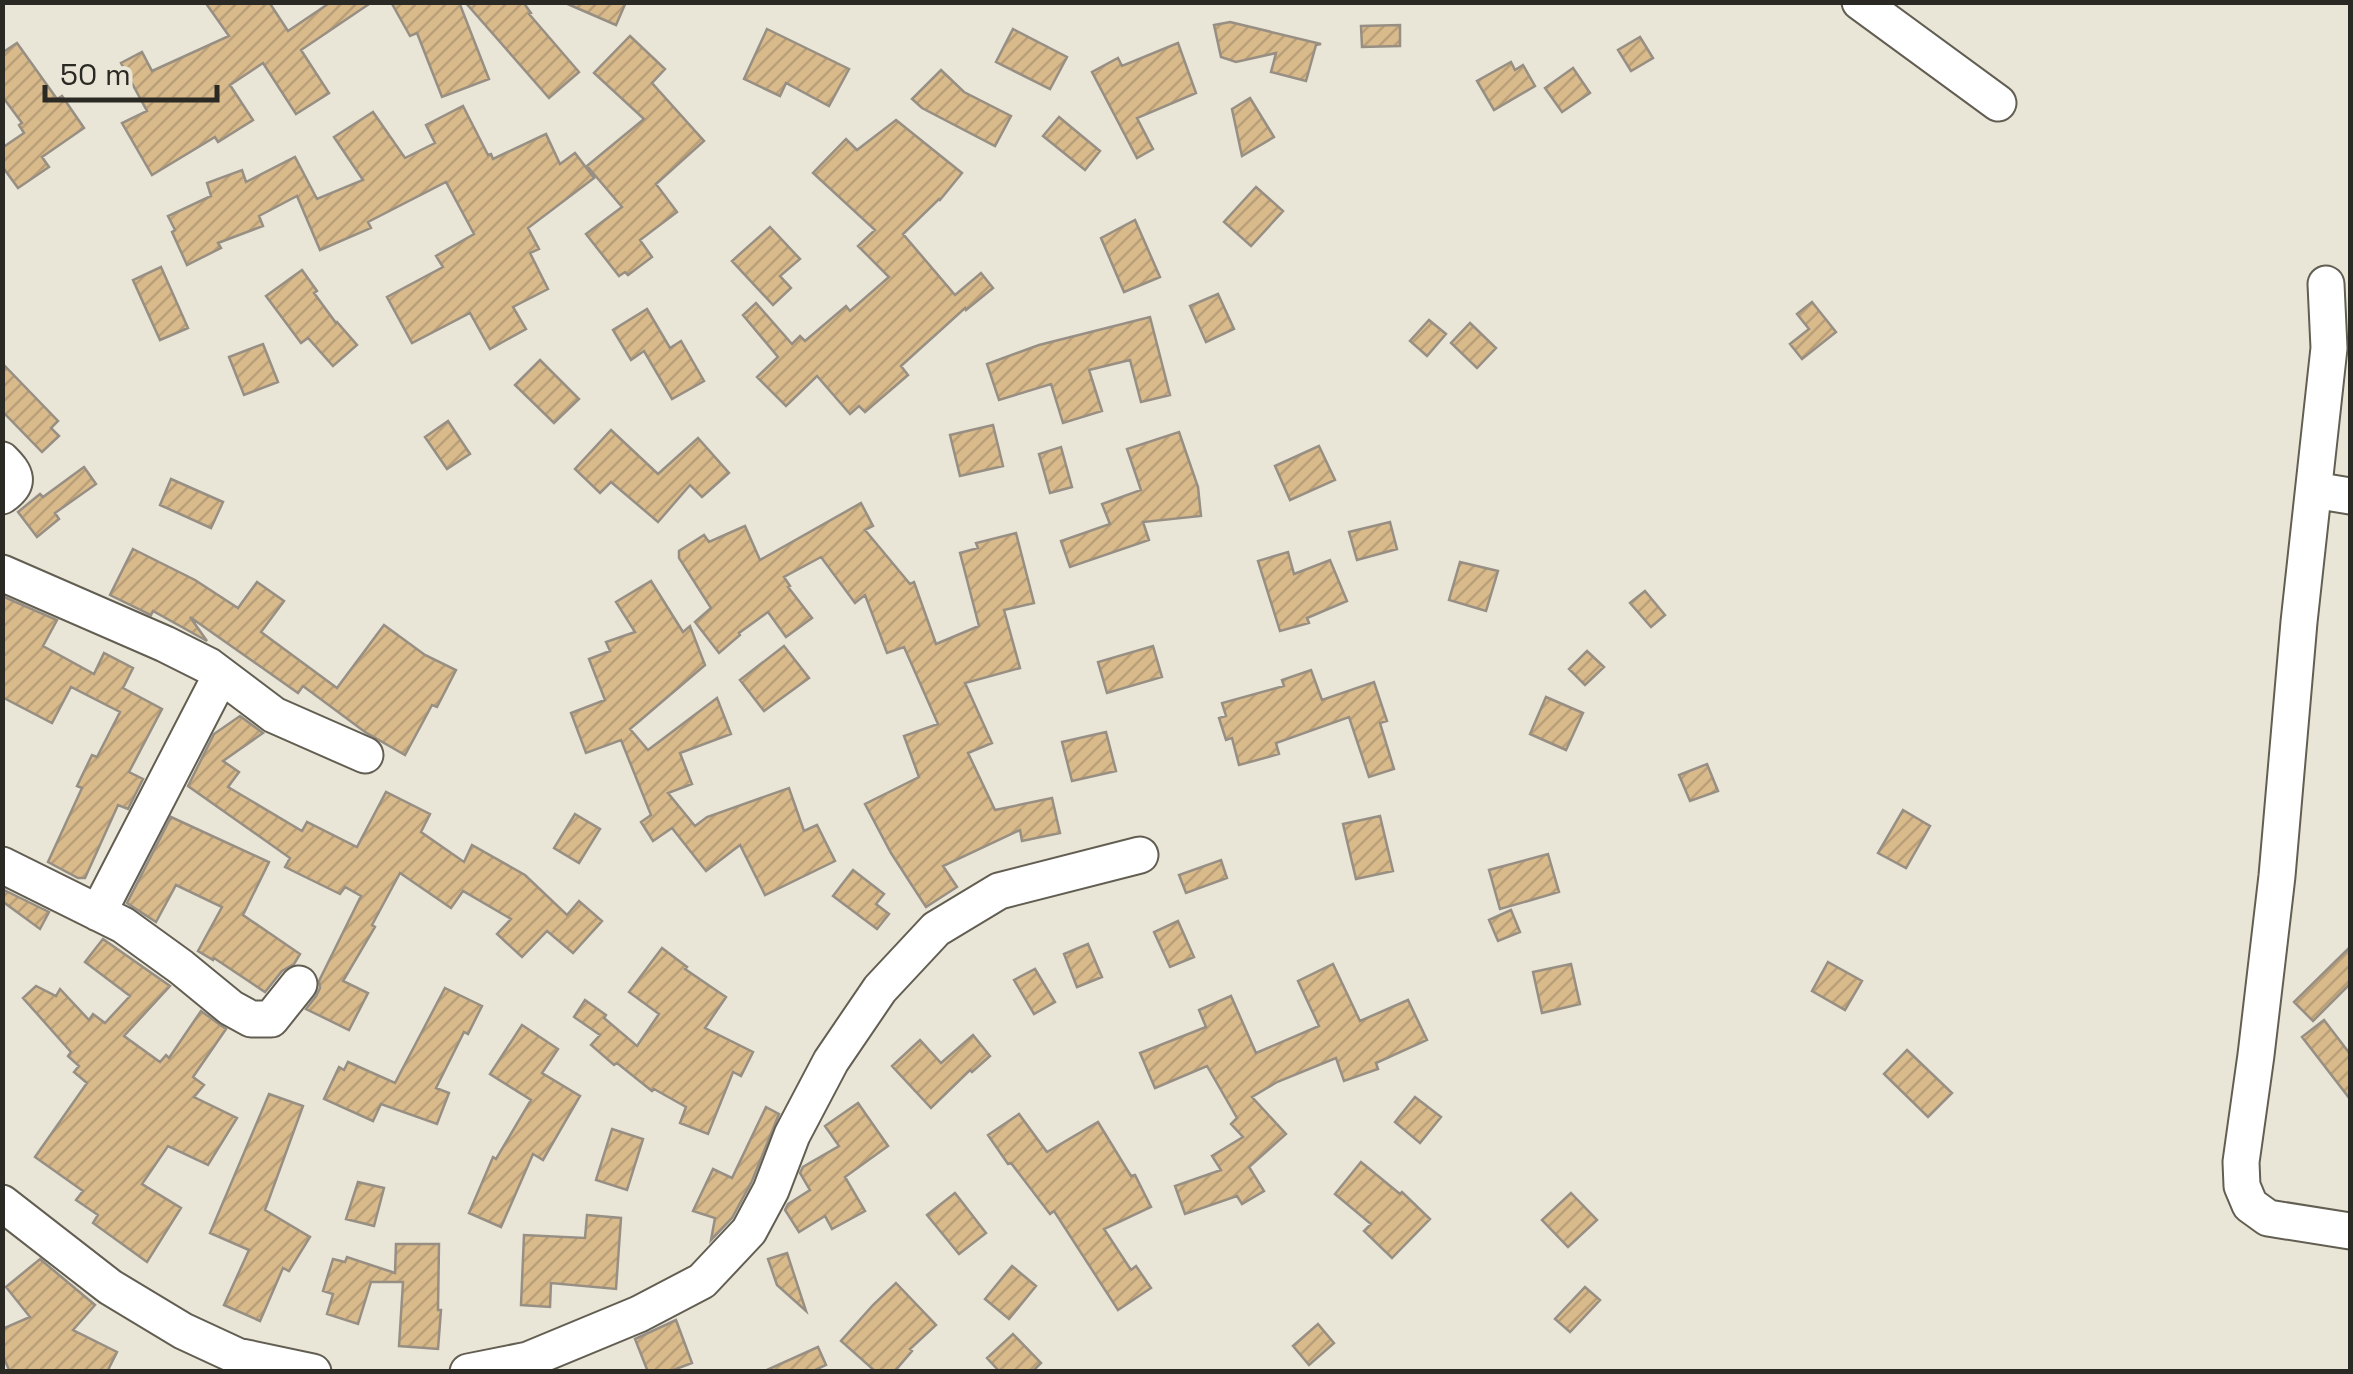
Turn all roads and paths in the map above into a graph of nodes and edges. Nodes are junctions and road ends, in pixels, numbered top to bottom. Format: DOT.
graph roads {
  1 [pos="1860,2"];
  2 [pos="1998,104"];
  3 [pos="2326,284"];
  4 [pos="2,460"];
  5 [pos="2314,490"];
  6 [pos="2,496"];
  7 [pos="2350,496"];
  8 [pos="2,573"];
  9 [pos="221,675"];
  10 [pos="365,754"];
  11 [pos="1140,856"];
  12 [pos="2,865"];
  13 [pos="98,913"];
  14 [pos="299,984"];
  15 [pos="2,1203"];
  16 [pos="2350,1231"];
  17 [pos="236,1364"];
  18 [pos="313,1372"];
  19 [pos="468,1372"];
  1 -- 2 [label="street"];
  3 -- 5 [label="street"];
  4 -- 6 [label="street"];
  5 -- 7 [label="street"];
  5 -- 16 [label="street"];
  8 -- 9 [label="street"];
  9 -- 10 [label="street"];
  9 -- 13 [label="street"];
  11 -- 19 [label="street"];
  12 -- 13 [label="street"];
  13 -- 14 [label="street"];
  15 -- 17 [label="street"];
  17 -- 18 [label="street"];
}
